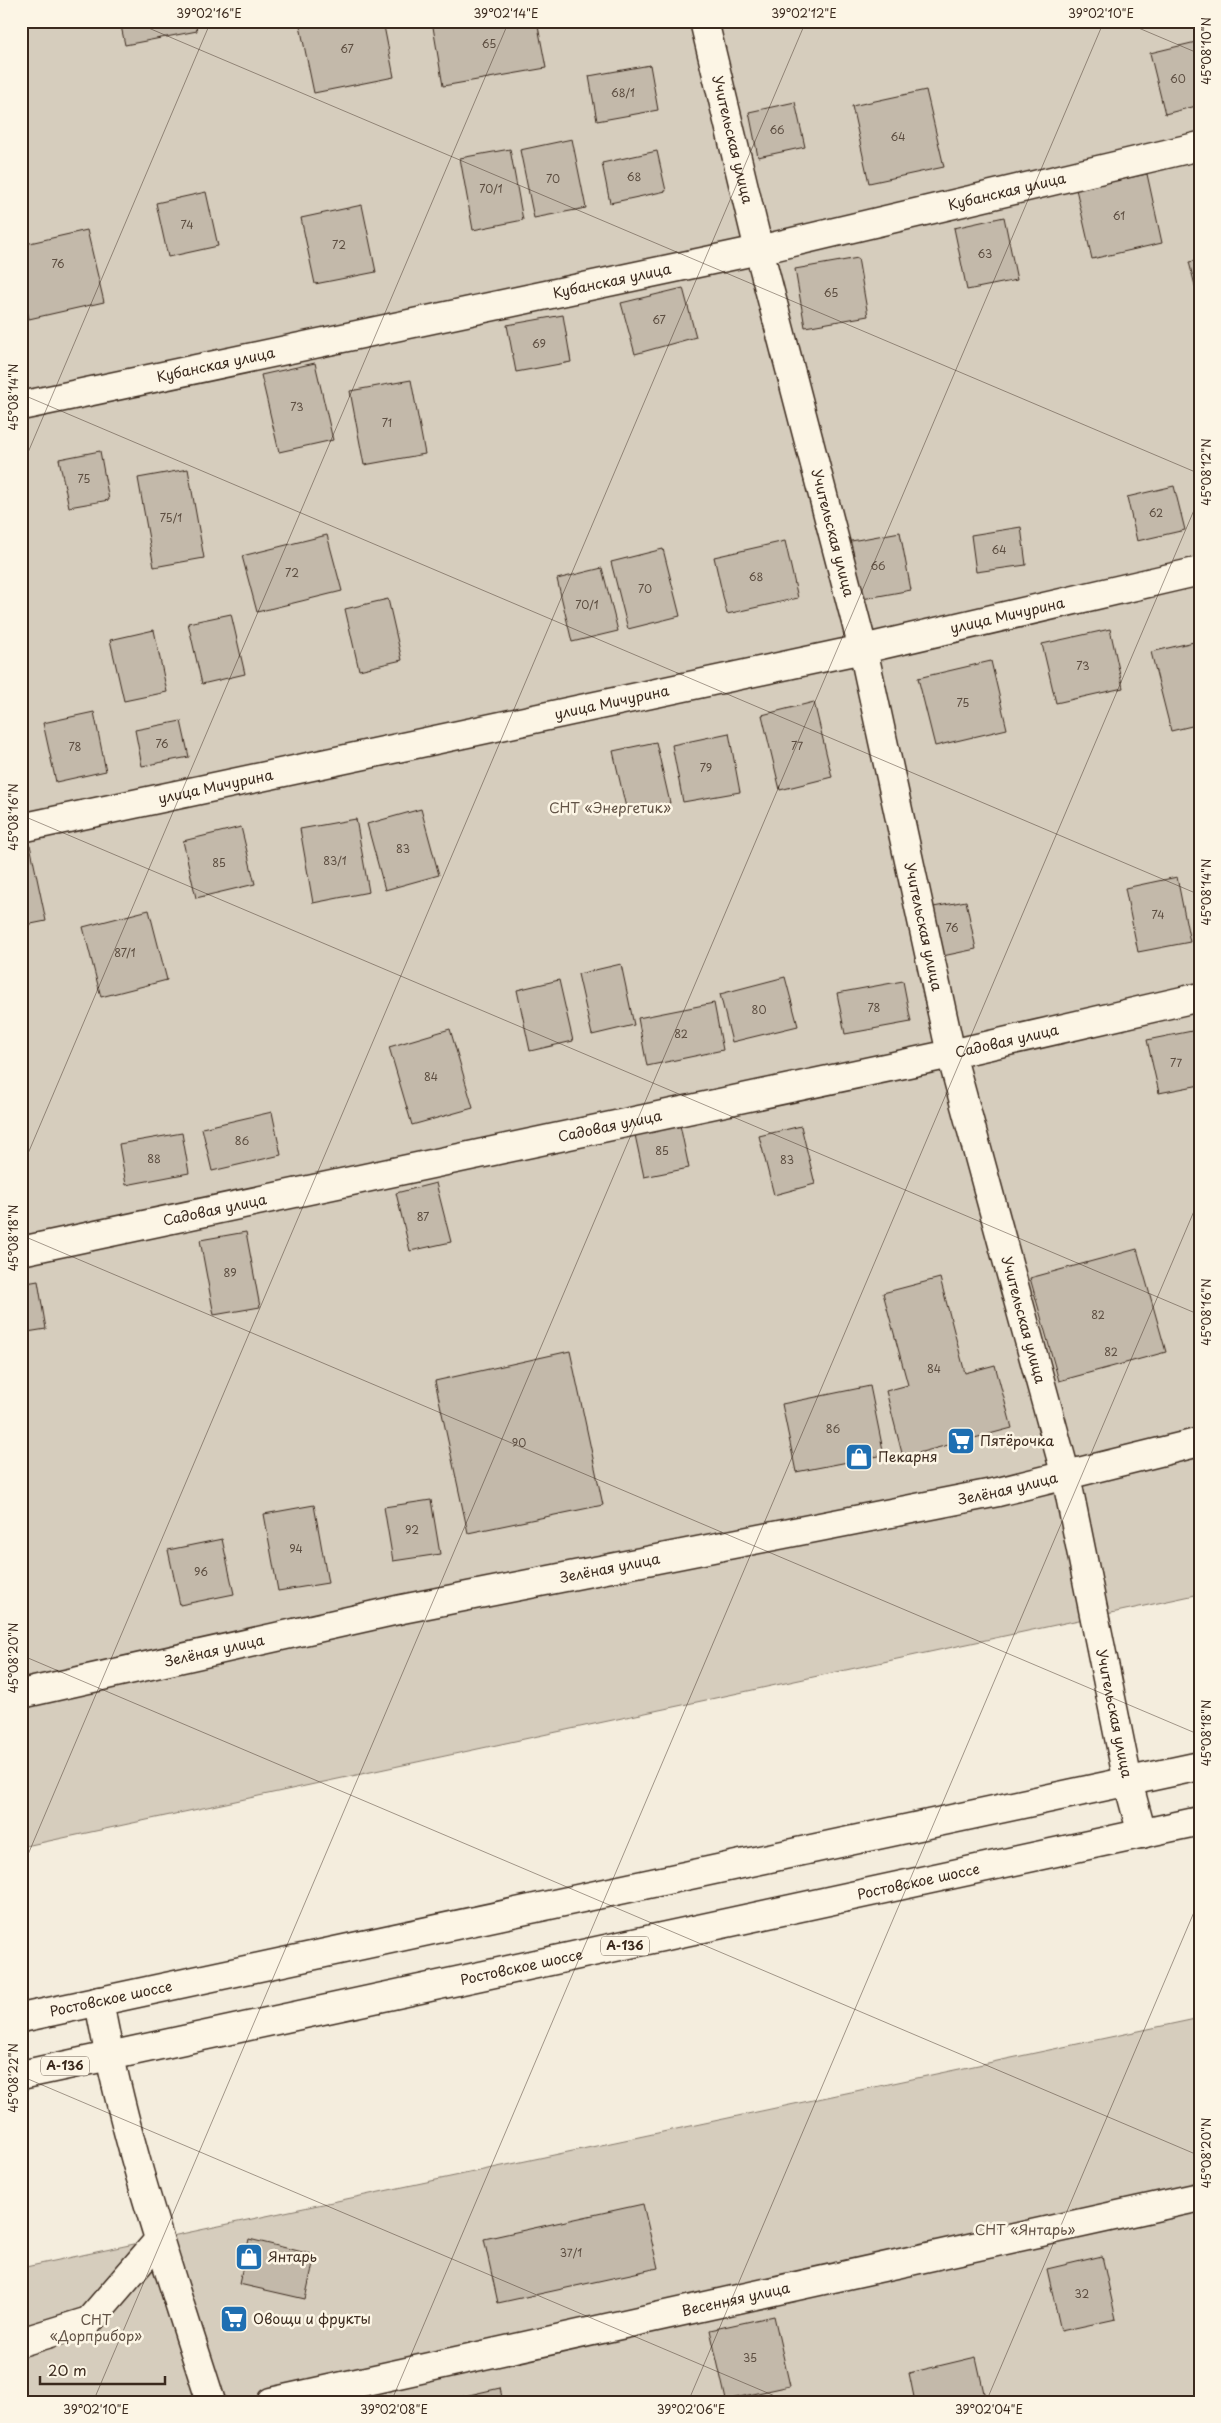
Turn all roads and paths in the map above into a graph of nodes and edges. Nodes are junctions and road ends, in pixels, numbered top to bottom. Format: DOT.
graph roads {
  1 [pos="704,21"];
  2 [pos="1200,146"];
  3 [pos="759,250"];
  4 [pos="21,406"];
  5 [pos="1200,571"];
  6 [pos="863,649"];
  7 [pos="21,828"];
  8 [pos="1200,998"];
  9 [pos="951,1054"];
  10 [pos="21,1251"];
  11 [pos="1200,1442"];
  12 [pos="1066,1476"];
  13 [pos="21,1694"];
  14 [pos="1200,1766"];
  15 [pos="1128,1782"];
  16 [pos="1200,1821"];
  17 [pos="1142,1834"];
  18 [pos="99,2001"];
  19 [pos="21,2018"];
  20 [pos="109,2057"];
  21 [pos="21,2075"];
  22 [pos="1200,2197"];
  23 [pos="159,2240"];
  24 [pos="21,2342"];
  25 [pos="211,2402"];
  26 [pos="271,2402"];
  1 -- 3 [label="main road, Учительская улица"];
  2 -- 3 [label="main road, Кубанская улица"];
  3 -- 4 [label="main road, Кубанская улица"];
  3 -- 6 [label="main road, Учительская улица"];
  5 -- 6 [label="main road, улица Мичурина"];
  6 -- 7 [label="main road, улица Мичурина"];
  6 -- 9 [label="main road, Учительская улица"];
  8 -- 9 [label="main road, Садовая улица"];
  9 -- 10 [label="main road, Садовая улица"];
  9 -- 12 [label="main road, Учительская улица"];
  11 -- 12 [label="main road, Зелёная улица"];
  12 -- 13 [label="main road, Зелёная улица"];
  12 -- 15 [label="main road, Учительская улица"];
  14 -- 15 [label="main road, Ростовское шоссе"];
  15 -- 17 [label="main road, Учительская улица"];
  15 -- 18 [label="main road, Ростовское шоссе"];
  16 -- 17 [label="main road, Ростовское шоссе / А-136"];
  17 -- 20 [label="main road, Ростовское шоссе / А-136"];
  18 -- 19 [label="main road, Ростовское шоссе"];
  18 -- 20 [label="main road"];
  20 -- 21 [label="main road, Ростовское шоссе / А-136"];
  20 -- 23 [label="main road"];
  22 -- 26 [label="main road, Весенняя улица"];
  23 -- 24 [label="main road"];
  23 -- 25 [label="main road"];
}
